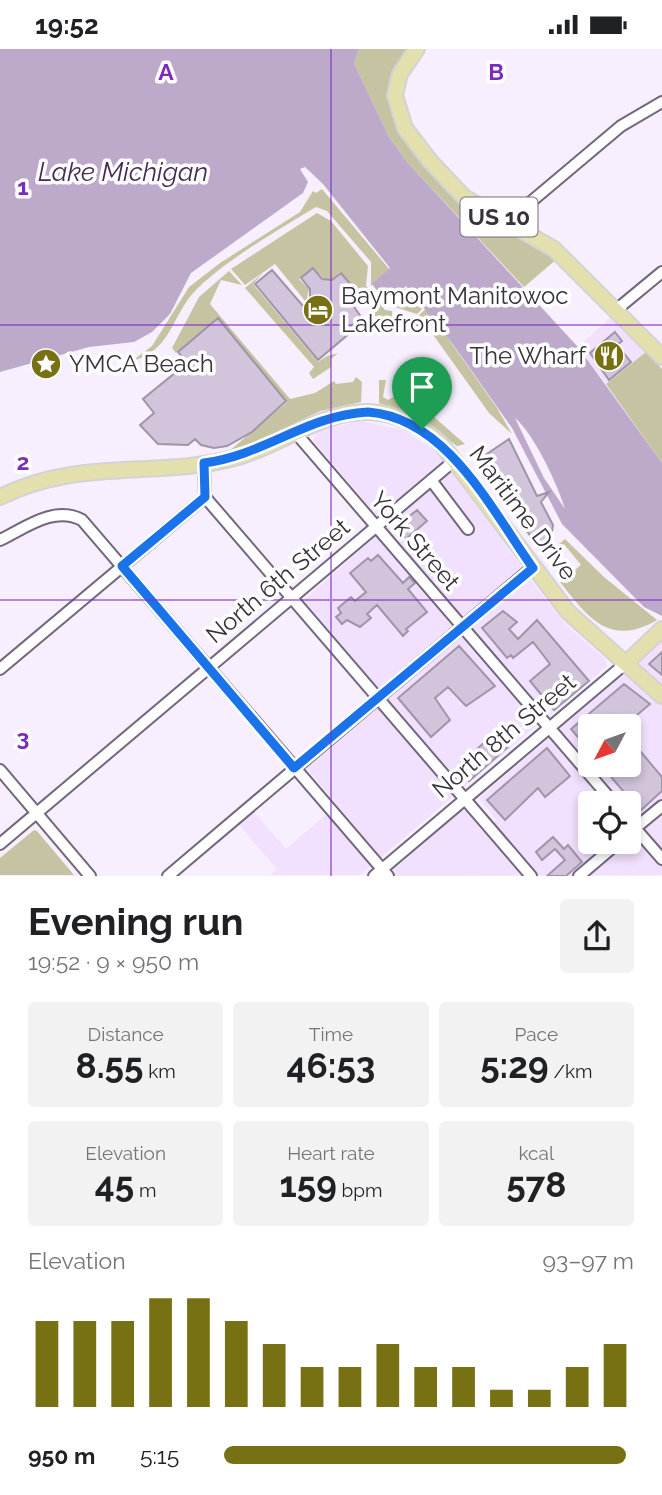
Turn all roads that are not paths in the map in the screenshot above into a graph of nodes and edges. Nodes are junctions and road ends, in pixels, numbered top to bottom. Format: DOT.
graph roads {
  1 [pos="417,49"];
  2 [pos="662,101"];
  3 [pos="512,224"];
  4 [pos="662,272"];
  5 [pos="617,310"];
  6 [pos="662,357"];
  7 [pos="295,432"];
  8 [pos="455,460"];
  9 [pos="204,463"];
  10 [pos="431,480"];
  11 [pos="0,497"];
  12 [pos="205,497"];
  13 [pos="375,527"];
  14 [pos="467,529"];
  15 [pos="0,540"];
  16 [pos="122,566"];
  17 [pos="533,568"];
  18 [pos="292,597"];
  19 [pos="462,627"];
  20 [pos="662,629"];
  21 [pos="626,663"];
  22 [pos="208,667"];
  23 [pos="0,669"];
  24 [pos="662,696"];
  25 [pos="379,698"];
  26 [pos="549,727"];
  27 [pos="294,768"];
  28 [pos="0,769"];
  29 [pos="604,791"];
  30 [pos="465,799"];
  31 [pos="662,806"];
  32 [pos="37,813"];
  33 [pos="641,820"];
  34 [pos="641,837"];
  35 [pos="0,844"];
  36 [pos="605,854"];
  37 [pos="662,859"];
  38 [pos="381,873"];
  39 [pos="90,876"];
  40 [pos="168,876"];
  41 [pos="531,876"];
  42 [pos="579,876"];
  1 -- 3 [label="main road, US 10"];
  2 -- 3 [label="street"];
  3 -- 5 [label="main road, US 10"];
  4 -- 5 [label="street"];
  5 -- 6 [label="main road, US 10"];
  7 -- 8 [label="main road, Maritime Drive"];
  7 -- 9 [label="main road, Maritime Drive"];
  7 -- 13 [label="street, York Street"];
  8 -- 10 [label="street, North 6th Street"];
  8 -- 17 [label="main road, Maritime Drive"];
  9 -- 11 [label="main road, Maritime Drive"];
  9 -- 12 [label="street"];
  10 -- 13 [label="street, North 6th Street"];
  10 -- 14 [label="street"];
  12 -- 16 [label="street"];
  12 -- 18 [label="street"];
  13 -- 18 [label="street, North 6th Street"];
  13 -- 19 [label="street, York Street"];
  15 -- 16 [label="street"];
  16 -- 22 [label="street"];
  16 -- 23 [label="street"];
  17 -- 19 [label="street"];
  17 -- 21 [label="main road, Maritime Drive"];
  18 -- 22 [label="street, North 6th Street"];
  18 -- 25 [label="street"];
  19 -- 25 [label="street"];
  19 -- 26 [label="street, York Street"];
  20 -- 21 [label="main road, North 8th Street"];
  21 -- 24 [label="main road, Maritime Drive"];
  21 -- 26 [label="street, North 8th Street"];
  22 -- 27 [label="street"];
  22 -- 32 [label="street, North 6th Street"];
  25 -- 27 [label="street"];
  25 -- 30 [label="street"];
  26 -- 29 [label="street, York Street"];
  26 -- 30 [label="street, North 8th Street"];
  27 -- 38 [label="street"];
  27 -- 40 [label="street"];
  28 -- 32 [label="street"];
  30 -- 38 [label="street, North 8th Street"];
  30 -- 41 [label="street"];
  31 -- 33 [label="street"];
  32 -- 35 [label="street, North 6th Street"];
  32 -- 39 [label="street"];
  34 -- 37 [label="street"];
  36 -- 42 [label="street"];
}
